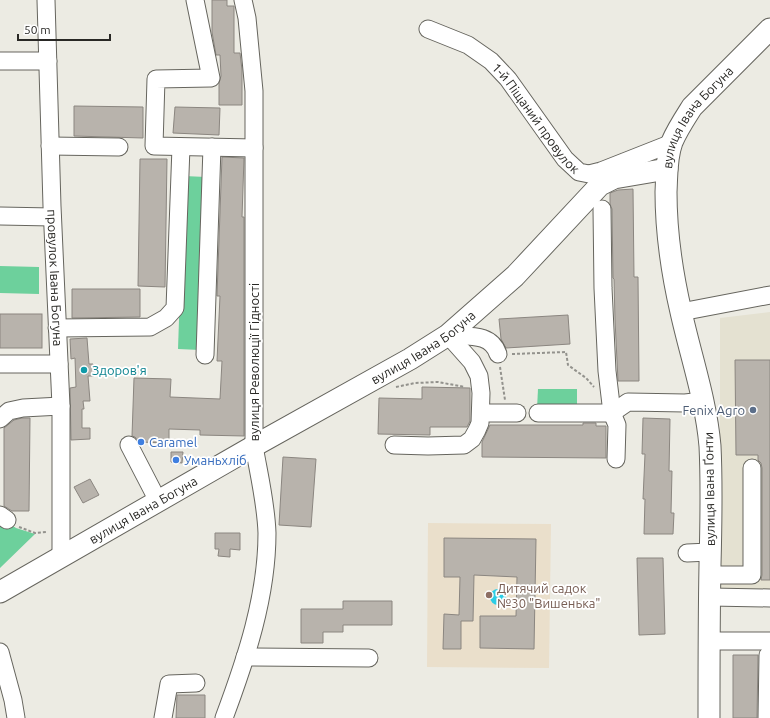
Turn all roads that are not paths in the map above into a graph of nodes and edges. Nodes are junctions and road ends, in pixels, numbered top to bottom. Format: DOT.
graph roads {
  1 [pos="46,0"];
  2 [pos="195,0"];
  3 [pos="243,0"];
  4 [pos="428,29"];
  5 [pos="770,29"];
  6 [pos="0,61"];
  7 [pos="48,61"];
  8 [pos="672,144"];
  9 [pos="50,146"];
  10 [pos="119,147"];
  11 [pos="181,147"];
  12 [pos="254,148"];
  13 [pos="210,160"];
  14 [pos="667,169"];
  15 [pos="602,209"];
  16 [pos="0,216"];
  17 [pos="52,217"];
  18 [pos="770,295"];
  19 [pos="681,312"];
  20 [pos="57,328"];
  21 [pos="448,335"];
  22 [pos="498,354"];
  23 [pos="205,355"];
  24 [pos="0,364"];
  25 [pos="59,364"];
  26 [pos="482,398"];
  27 [pos="703,401"];
  28 [pos="61,406"];
  29 [pos="511,413"];
  30 [pos="538,413"];
  31 [pos="612,413"];
  32 [pos="0,419"];
  33 [pos="129,445"];
  34 [pos="394,445"];
  35 [pos="254,446"];
  36 [pos="616,459"];
  37 [pos="752,468"];
  38 [pos="158,501"];
  39 [pos="61,551"];
  40 [pos="710,552"];
  41 [pos="686,553"];
  42 [pos="710,575"];
  43 [pos="0,592"];
  44 [pos="710,597"];
  45 [pos="770,598"];
  46 [pos="709,641"];
  47 [pos="769,648"];
  48 [pos="0,652"];
  49 [pos="245,657"];
  50 [pos="369,658"];
  51 [pos="196,683"];
  52 [pos="16,718"];
  53 [pos="164,718"];
  54 [pos="224,718"];
  55 [pos="709,718"];
  56 [pos="767,718"];
  1 -- 7 [label="street, провулок Івана Богуна"];
  2 -- 11 [label="street"];
  3 -- 12 [label="street, вулиця Революції Гідності"];
  4 -- 8 [label="street, 1-й Піщаний провулок"];
  5 -- 8 [label="main road, вулиця Івана Богуна"];
  6 -- 7 [label="street"];
  7 -- 9 [label="street, провулок Івана Богуна"];
  8 -- 14 [label="main road, вулиця Івана Богуна"];
  9 -- 10 [label="street"];
  9 -- 17 [label="street, провулок Івана Богуна"];
  11 -- 13 [label="street"];
  11 -- 20 [label="street"];
  12 -- 13 [label="street"];
  12 -- 35 [label="street, вулиця Революції Гідності"];
  13 -- 23 [label="street"];
  14 -- 19 [label="main road, вулиця Івана Ґонти"];
  14 -- 21 [label="main road, вулиця Івана Богуна"];
  15 -- 31 [label="street"];
  16 -- 17 [label="street"];
  17 -- 20 [label="street, провулок Івана Богуна"];
  18 -- 19 [label="street"];
  19 -- 27 [label="main road, вулиця Івана Ґонти"];
  20 -- 25 [label="street, провулок Івана Богуна"];
  21 -- 22 [label="street"];
  21 -- 26 [label="street"];
  21 -- 35 [label="main road, вулиця Івана Богуна"];
  24 -- 25 [label="street"];
  25 -- 28 [label="street, провулок Івана Богуна"];
  26 -- 29 [label="street"];
  26 -- 34 [label="street"];
  27 -- 31 [label="street"];
  27 -- 40 [label="main road, вулиця Івана Ґонти"];
  28 -- 32 [label="street"];
  28 -- 39 [label="street, провулок Івана Богуна"];
  30 -- 31 [label="street"];
  31 -- 36 [label="street"];
  33 -- 38 [label="street"];
  35 -- 38 [label="main road, вулиця Івана Богуна"];
  35 -- 49 [label="street, вулиця Революції Гідності"];
  37 -- 42 [label="street"];
  38 -- 39 [label="main road, вулиця Івана Богуна"];
  39 -- 43 [label="main road, вулиця Івана Богуна"];
  40 -- 41 [label="street"];
  40 -- 42 [label="main road, вулиця Івана Ґонти"];
  42 -- 44 [label="main road, вулиця Івана Ґонти"];
  44 -- 45 [label="street"];
  44 -- 46 [label="main road, вулиця Івана Ґонти"];
  46 -- 47 [label="street"];
  46 -- 55 [label="main road, вулиця Івана Ґонти"];
  47 -- 56 [label="street"];
  48 -- 52 [label="street"];
  49 -- 50 [label="street"];
  49 -- 54 [label="street, вулиця Революції Гідності"];
  51 -- 53 [label="street"];
}
